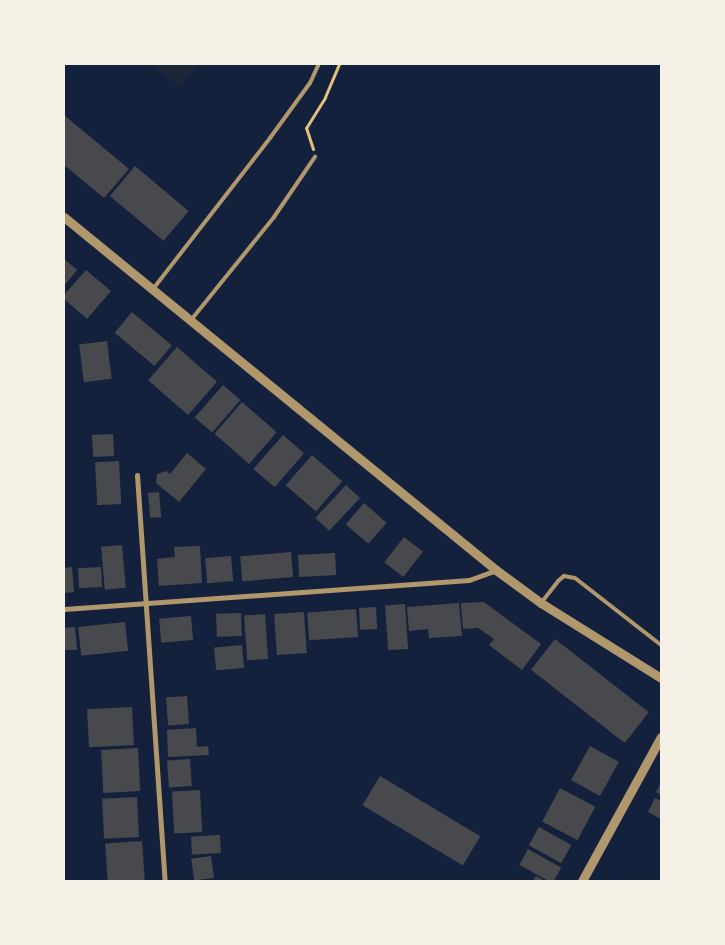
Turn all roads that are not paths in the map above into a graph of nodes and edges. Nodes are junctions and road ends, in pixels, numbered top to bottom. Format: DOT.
graph roads {
  1 [pos="319,64"];
  2 [pos="315,157"];
  3 [pos="64,217"];
  4 [pos="153,289"];
  5 [pos="191,320"];
  6 [pos="137,475"];
  7 [pos="496,570"];
  8 [pos="541,603"];
  9 [pos="146,604"];
  10 [pos="64,609"];
  11 [pos="661,645"];
  12 [pos="661,678"];
  13 [pos="661,737"];
  14 [pos="164,881"];
  15 [pos="582,881"];
  1 -- 4 [label="lane"];
  2 -- 5 [label="lane"];
  3 -- 4 [label="street"];
  4 -- 5 [label="street"];
  5 -- 7 [label="street"];
  6 -- 9 [label="street"];
  7 -- 8 [label="street"];
  7 -- 9 [label="street"];
  8 -- 11 [label="lane"];
  8 -- 12 [label="street"];
  9 -- 10 [label="street"];
  9 -- 14 [label="street"];
  13 -- 15 [label="street"];
}
